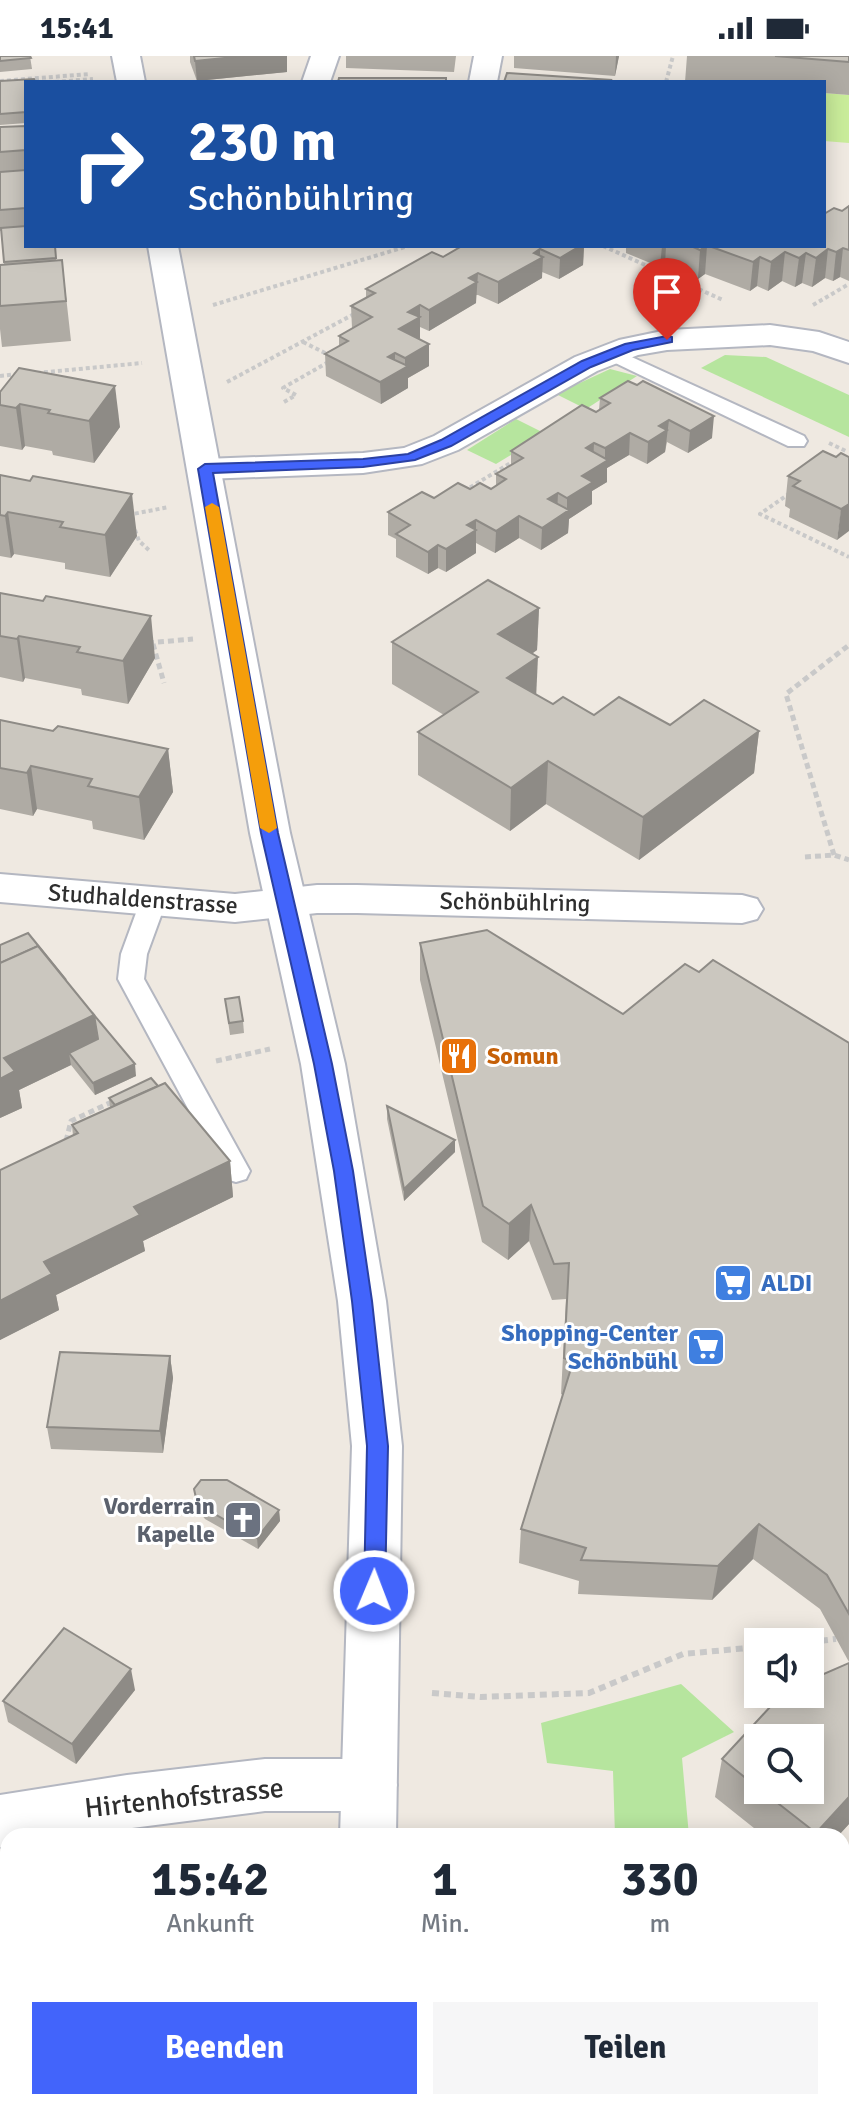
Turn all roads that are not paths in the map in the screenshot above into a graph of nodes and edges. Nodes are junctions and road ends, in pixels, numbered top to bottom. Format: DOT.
graph roads {
  1 [pos="126,56"];
  2 [pos="325,56"];
  3 [pos="488,56"];
  4 [pos="131,80"];
  5 [pos="317,80"];
  6 [pos="483,80"];
  7 [pos="163,248"];
  8 [pos="849,353"];
  9 [pos="612,354"];
  10 [pos="796,441"];
  11 [pos="208,486"];
  12 [pos="0,888"];
  13 [pos="153,902"];
  14 [pos="287,902"];
  15 [pos="742,909"];
  16 [pos="236,1171"];
  17 [pos="368,1811"];
  18 [pos="0,1821"];
  1 -- 4 [label="street"];
  2 -- 5 [label="street"];
  3 -- 6 [label="street"];
  7 -- 11 [label="street"];
  8 -- 9 [label="street"];
  9 -- 10 [label="lane"];
  9 -- 11 [label="street"];
  11 -- 14 [label="street"];
  12 -- 13 [label="street, Studhaldenstrasse"];
  13 -- 14 [label="street, Studhaldenstrasse"];
  13 -- 16 [label="lane"];
  14 -- 15 [label="street, Schönbühlring"];
  14 -- 17 [label="street"];
  17 -- 18 [label="street, Hirtenhofstrasse"];
}
